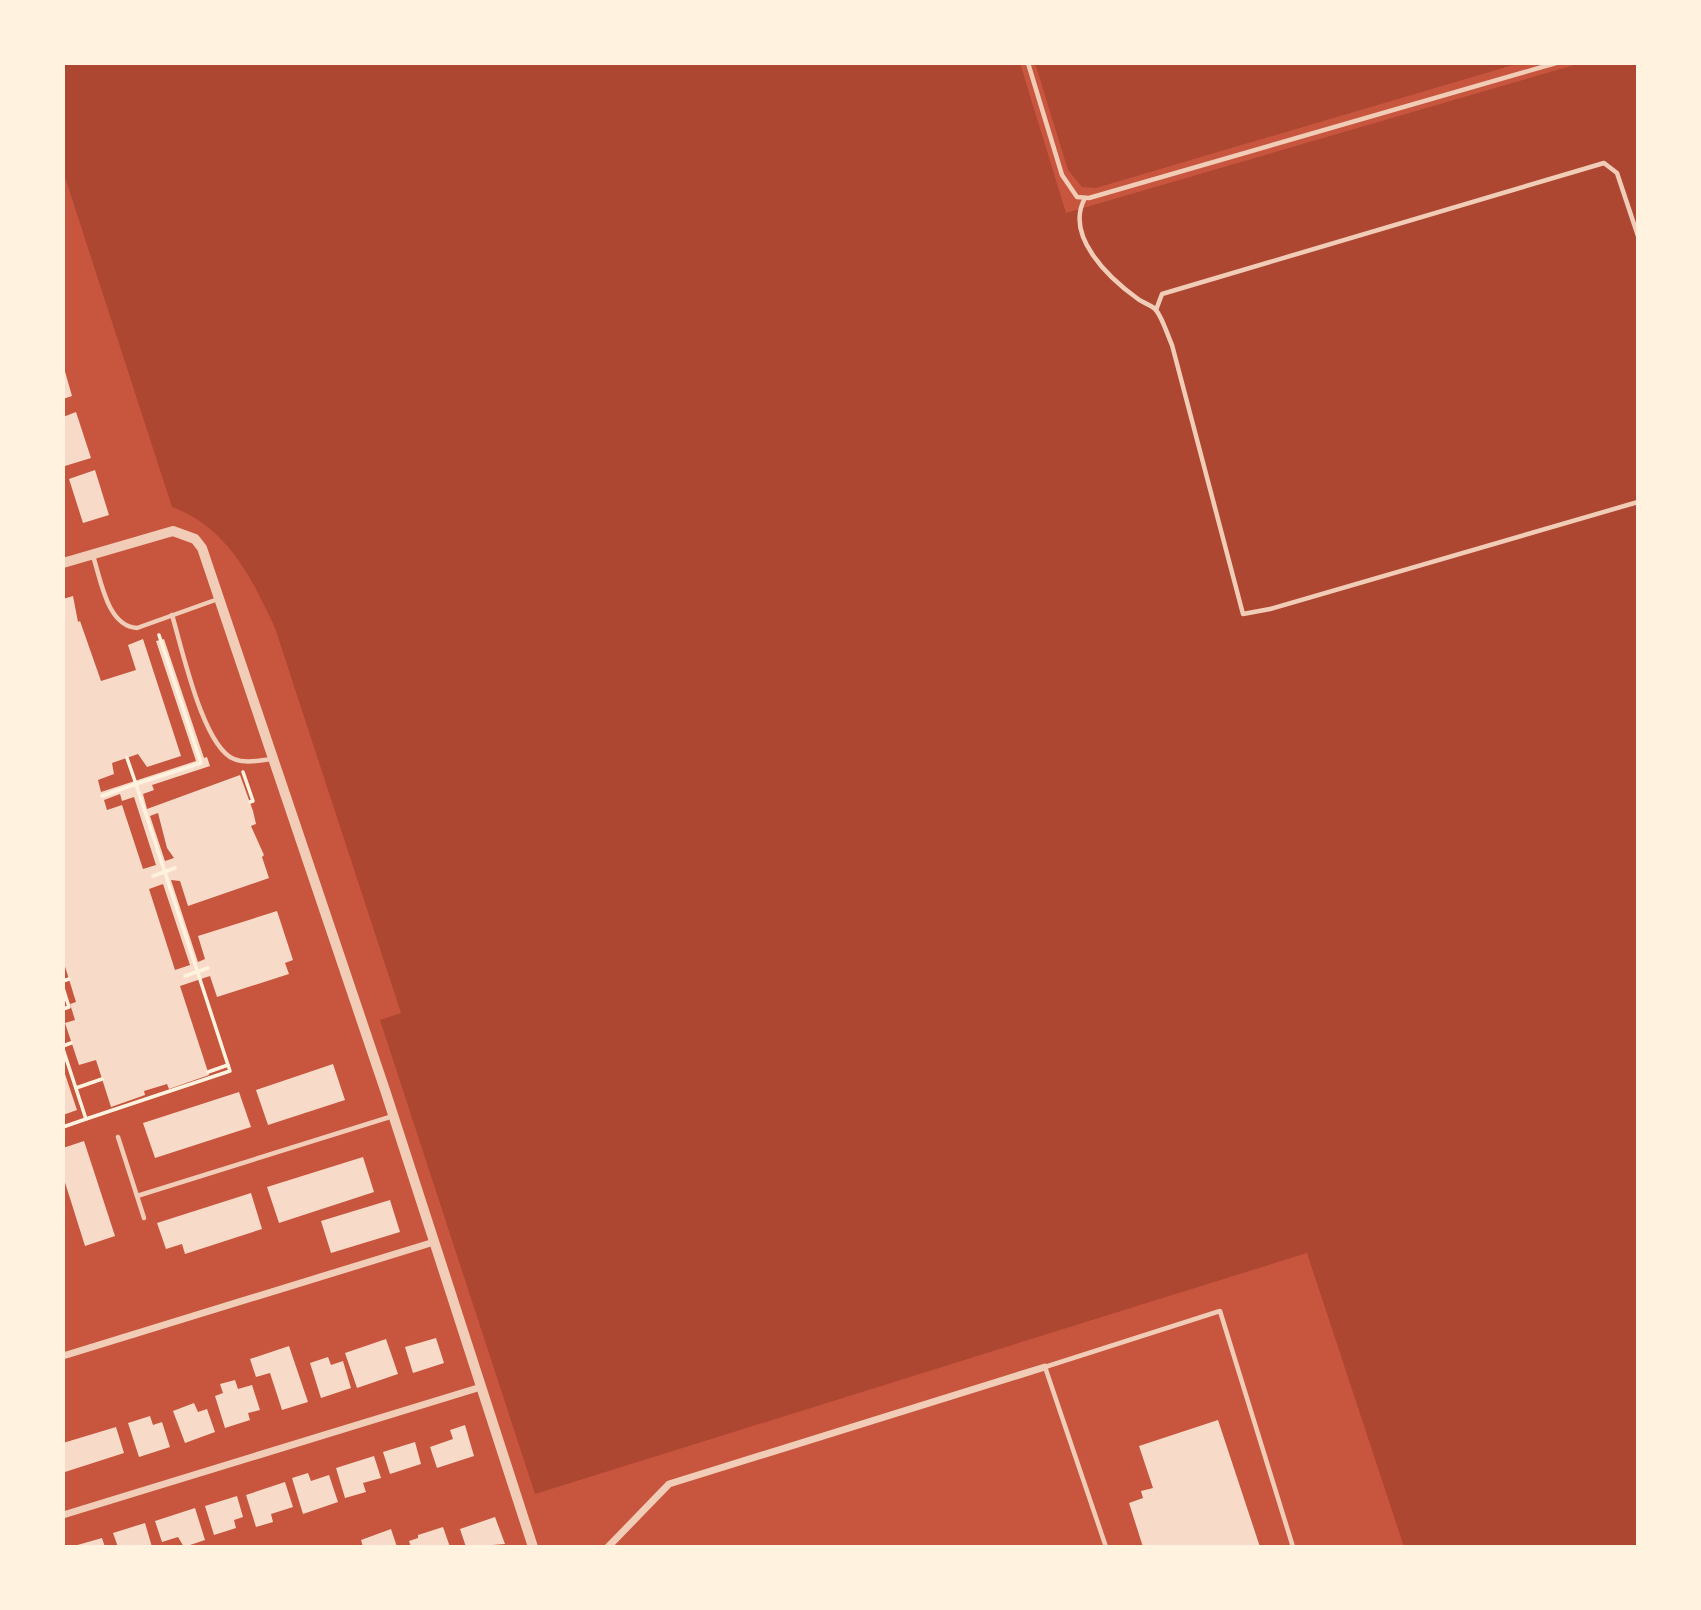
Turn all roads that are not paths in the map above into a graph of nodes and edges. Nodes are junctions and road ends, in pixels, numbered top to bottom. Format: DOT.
graph roads {
  1 [pos="1028,63"];
  2 [pos="1556,63"];
  3 [pos="1085,198"];
  4 [pos="1638,236"];
  5 [pos="1156,310"];
  6 [pos="1638,502"];
  7 [pos="92,554"];
  8 [pos="63,563"];
  9 [pos="219,599"];
  10 [pos="172,615"];
  11 [pos="273,758"];
  12 [pos="393,1115"];
  13 [pos="118,1137"];
  14 [pos="137,1196"];
  15 [pos="144,1217"];
  16 [pos="434,1242"];
  17 [pos="63,1356"];
  18 [pos="1045,1367"];
  19 [pos="481,1387"];
  20 [pos="63,1515"];
  21 [pos="533,1547"];
  22 [pos="608,1547"];
  23 [pos="1106,1547"];
  24 [pos="1293,1547"];
  1 -- 3 [label="lane"];
  2 -- 3 [label="lane"];
  3 -- 5 [label="lane"];
  4 -- 5 [label="lane"];
  5 -- 6 [label="lane"];
  7 -- 8 [label="street"];
  7 -- 9 [label="street"];
  7 -- 10 [label="lane"];
  9 -- 10 [label="lane"];
  9 -- 11 [label="street"];
  10 -- 11 [label="lane"];
  11 -- 12 [label="street"];
  12 -- 14 [label="lane"];
  12 -- 16 [label="street"];
  13 -- 14 [label="lane"];
  14 -- 15 [label="lane"];
  16 -- 17 [label="street"];
  16 -- 19 [label="street"];
  18 -- 22 [label="street"];
  18 -- 23 [label="lane"];
  18 -- 24 [label="lane"];
  19 -- 20 [label="street"];
  19 -- 21 [label="street"];
}
